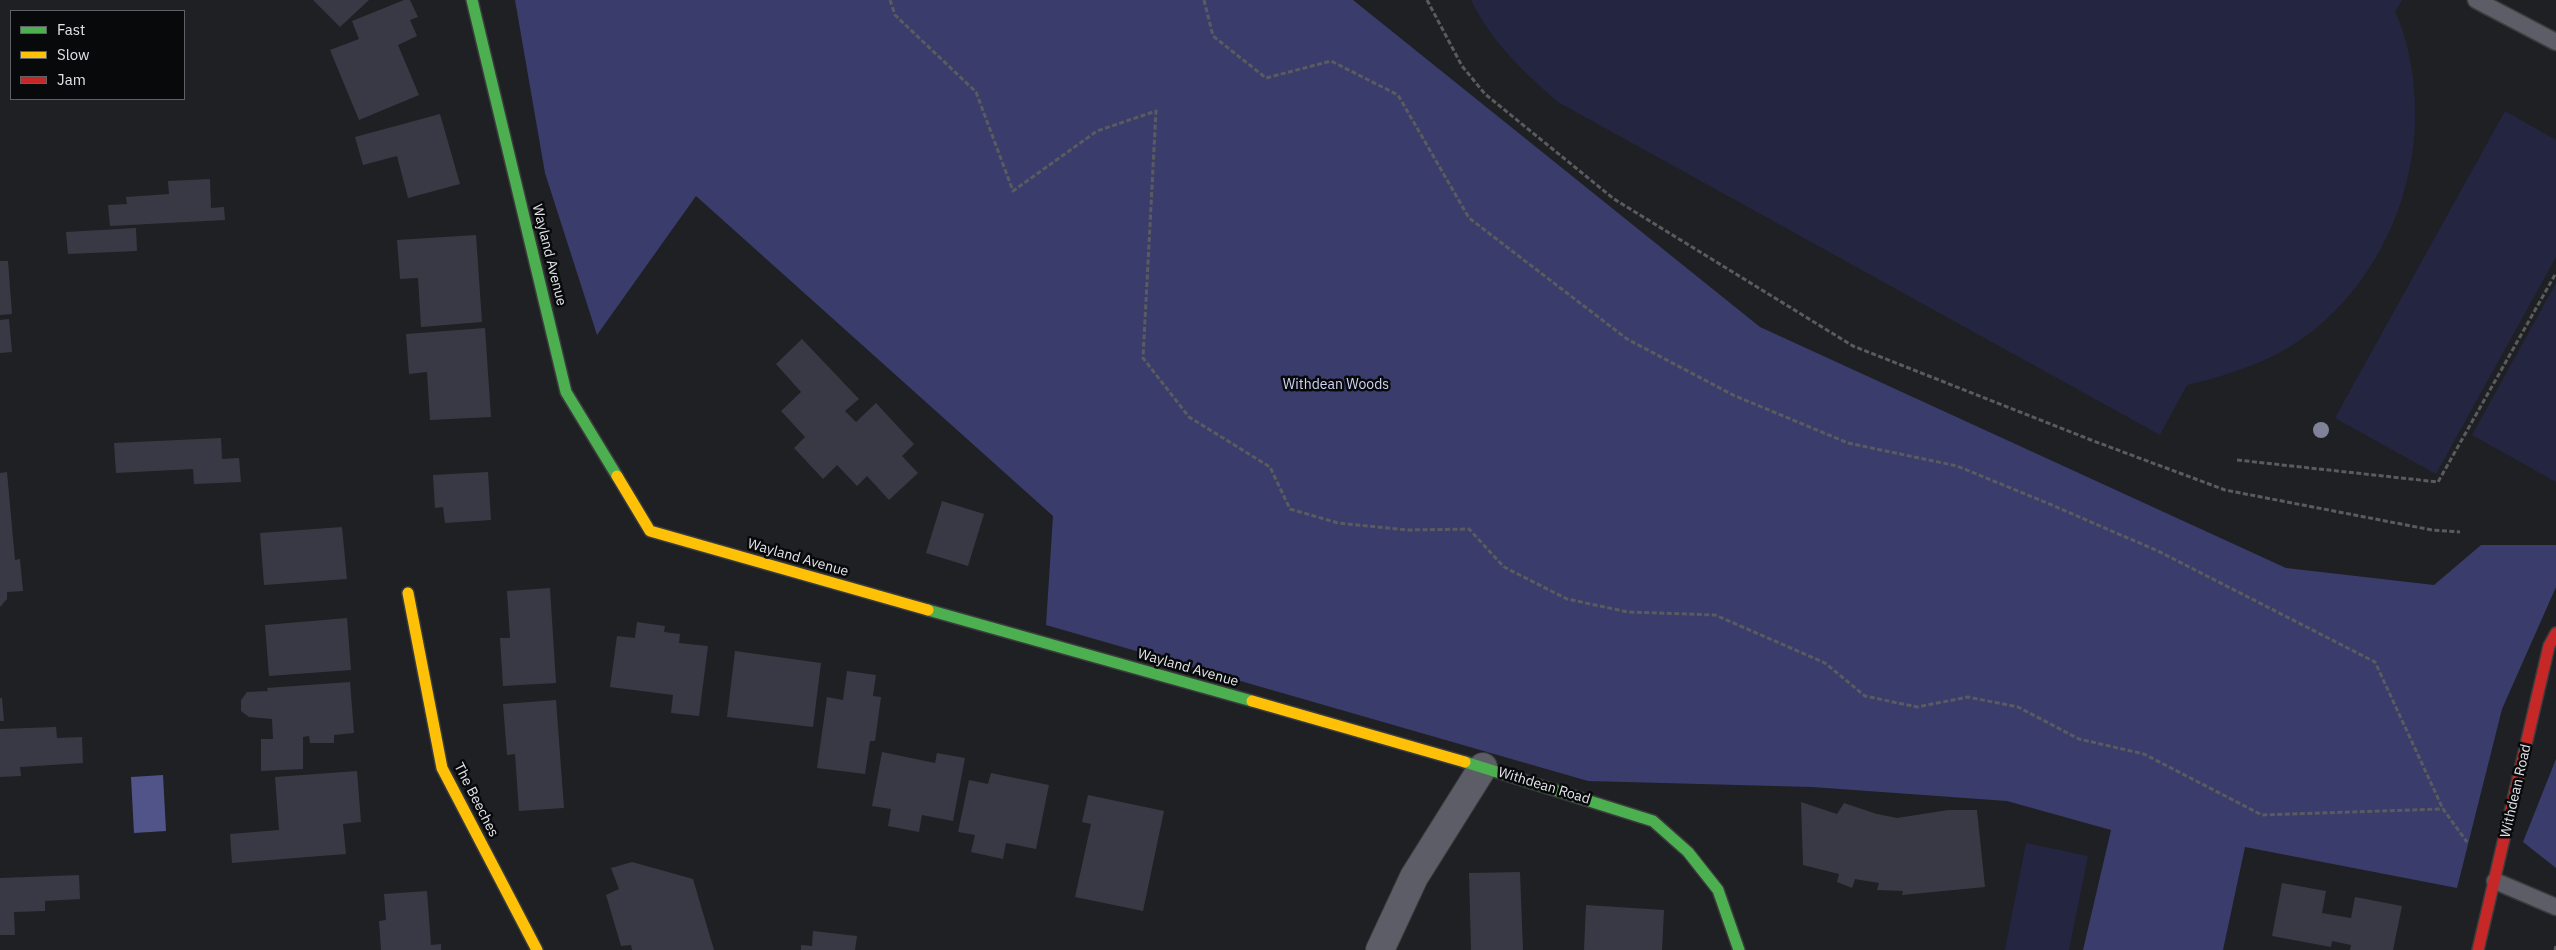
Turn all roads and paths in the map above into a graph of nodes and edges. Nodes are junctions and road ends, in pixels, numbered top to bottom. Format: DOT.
graph roads {
  1 [pos="472,0"];
  2 [pos="890,0"];
  3 [pos="1204,0"];
  4 [pos="1427,0"];
  5 [pos="2476,0"];
  6 [pos="2556,42"];
  7 [pos="2556,273"];
  8 [pos="2238,460"];
  9 [pos="2460,532"];
  10 [pos="408,593"];
  11 [pos="2556,633"];
  12 [pos="1483,767"];
  13 [pos="2443,809"];
  14 [pos="2495,881"];
  15 [pos="2556,907"];
  16 [pos="2556,946"];
  17 [pos="537,950"];
  18 [pos="1380,950"];
  19 [pos="1739,950"];
  20 [pos="2478,950"];
  21 [pos="2555,950"];
  1 -- 12 [label="street, Wayland Avenue"];
  2 -- 13 [label="path"];
  3 -- 13 [label="path"];
  4 -- 9 [label="path"];
  5 -- 6 [label="lane"];
  7 -- 8 [label="path"];
  10 -- 17 [label="street, The Beeches"];
  11 -- 14 [label="street, Withdean Road"];
  12 -- 18 [label="street, Withdean Road"];
  12 -- 19 [label="street, Withdean Road"];
  13 -- 14 [label="path"];
  14 -- 15 [label="lane"];
  14 -- 20 [label="street, Withdean Road"];
  16 -- 21 [label="path"];
}
